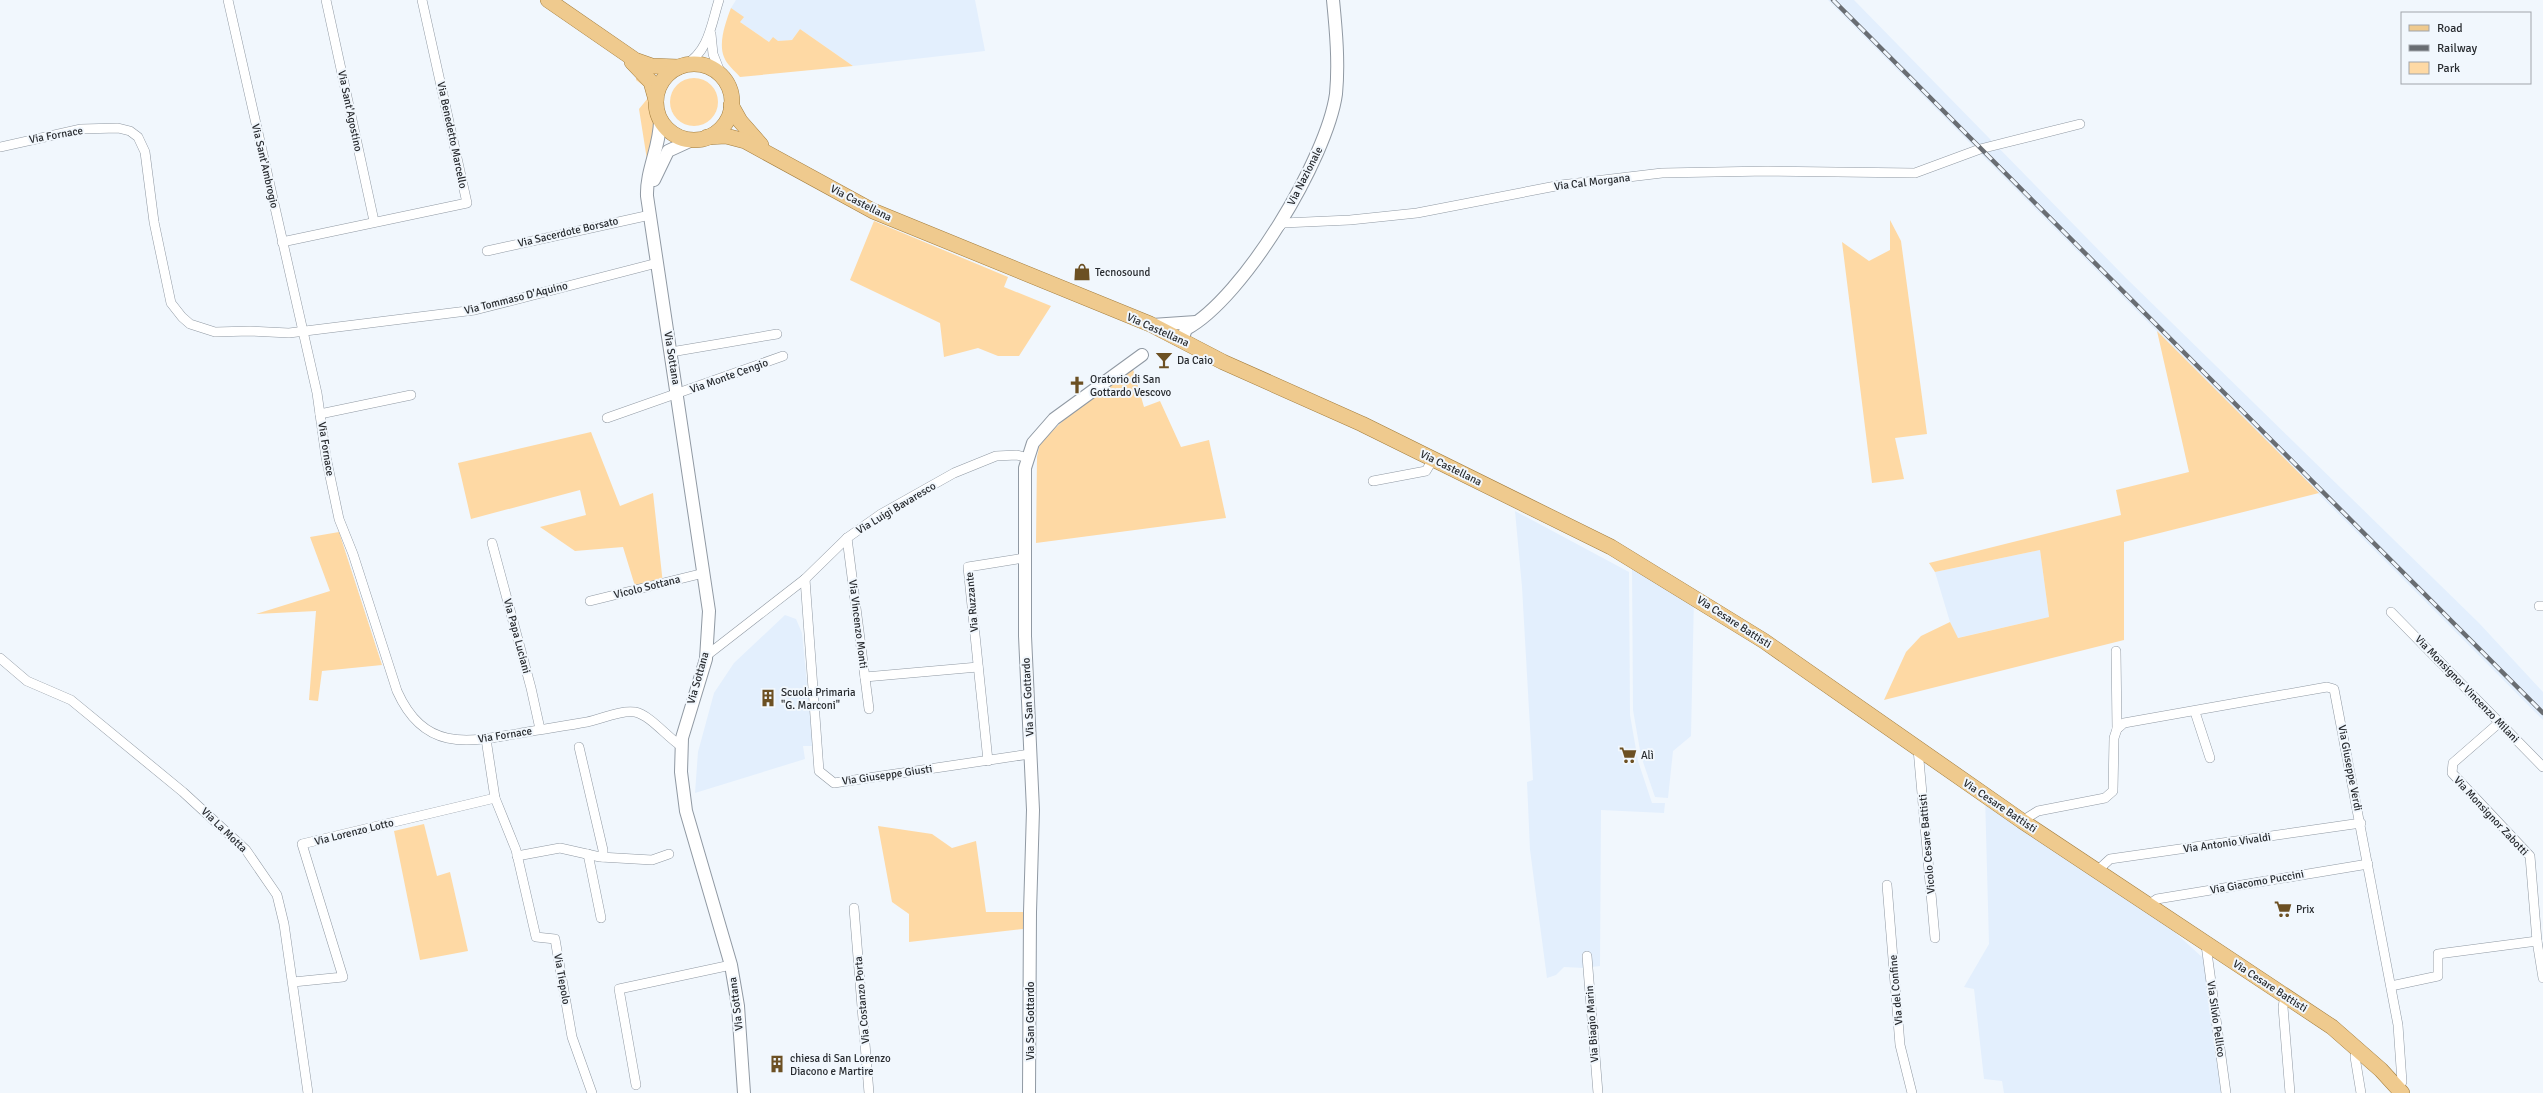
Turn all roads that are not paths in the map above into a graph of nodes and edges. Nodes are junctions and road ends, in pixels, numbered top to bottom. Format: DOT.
graph roads {
  1 [pos="228,0"];
  2 [pos="326,0"];
  3 [pos="422,0"];
  4 [pos="548,0"];
  5 [pos="719,0"];
  6 [pos="1333,0"];
  7 [pos="712,24"];
  8 [pos="623,53"];
  9 [pos="682,66"];
  10 [pos="722,77"];
  11 [pos="656,103"];
  12 [pos="731,105"];
  13 [pos="660,118"];
  14 [pos="2080,124"];
  15 [pos="707,137"];
  16 [pos="692,140"];
  17 [pos="0,147"];
  18 [pos="770,154"];
  19 [pos="649,213"];
  20 [pos="374,221"];
  21 [pos="1275,230"];
  22 [pos="282,242"];
  23 [pos="487,251"];
  24 [pos="657,263"];
  25 [pos="1199,322"];
  26 [pos="1150,324"];
  27 [pos="302,332"];
  28 [pos="777,334"];
  29 [pos="1182,340"];
  30 [pos="671,352"];
  31 [pos="1142,355"];
  32 [pos="783,356"];
  33 [pos="677,394"];
  34 [pos="411,395"];
  35 [pos="320,414"];
  36 [pos="607,418"];
  37 [pos="1029,458"];
  38 [pos="1433,459"];
  39 [pos="1373,481"];
  40 [pos="1587,534"];
  41 [pos="847,538"];
  42 [pos="492,543"];
  43 [pos="1024,558"];
  44 [pos="704,573"];
  45 [pos="805,579"];
  46 [pos="590,601"];
  47 [pos="2391,612"];
  48 [pos="2116,651"];
  49 [pos="706,656"];
  50 [pos="0,658"];
  51 [pos="978,667"];
  52 [pos="865,677"];
  53 [pos="869,709"];
  54 [pos="2195,712"];
  55 [pos="2500,722"];
  56 [pos="2117,729"];
  57 [pos="540,730"];
  58 [pos="486,739"];
  59 [pos="680,746"];
  60 [pos="579,747"];
  61 [pos="1918,749"];
  62 [pos="1030,754"];
  63 [pos="2210,758"];
  64 [pos="988,761"];
  65 [pos="2543,767"];
  66 [pos="495,798"];
  67 [pos="2022,821"];
  68 [pos="2361,824"];
  69 [pos="588,854"];
  70 [pos="670,854"];
  71 [pos="517,856"];
  72 [pos="603,857"];
  73 [pos="2368,864"];
  74 [pos="2097,871"];
  75 [pos="1887,885"];
  76 [pos="2148,905"];
  77 [pos="854,908"];
  78 [pos="601,918"];
  79 [pos="1935,938"];
  80 [pos="2537,941"];
  81 [pos="2206,945"];
  82 [pos="1587,956"];
  83 [pos="731,965"];
  84 [pos="2542,978"];
  85 [pos="293,982"];
  86 [pos="2391,986"];
  87 [pos="2285,996"];
  88 [pos="2357,1047"];
  89 [pos="636,1085"];
  90 [pos="2400,1090"];
  91 [pos="308,1093"];
  92 [pos="592,1093"];
  93 [pos="744,1093"];
  94 [pos="870,1093"];
  95 [pos="1029,1093"];
  96 [pos="1598,1093"];
  97 [pos="1912,1093"];
  98 [pos="2226,1093"];
  99 [pos="2290,1093"];
  100 [pos="2361,1093"];
  1 -- 22 [label="street, Via Sant'Ambrogio"];
  2 -- 20 [label="street, Via Sant'Agostino"];
  3 -- 20 [label="street, Via Benedetto Marcello"];
  4 -- 8 [label="main road"];
  5 -- 7 [label="street"];
  6 -- 21 [label="street, Via Nazionale"];
  7 -- 9 [label="street"];
  7 -- 10 [label="street"];
  8 -- 9 [label="main road"];
  8 -- 11 [label="main road"];
  9 -- 10 [label="main road"];
  9 -- 11 [label="main road"];
  10 -- 12 [label="main road"];
  11 -- 13 [label="main road"];
  12 -- 15 [label="main road"];
  12 -- 18 [label="main road, Via Castellana"];
  13 -- 16 [label="main road"];
  13 -- 19 [label="street, Via Sottana"];
  14 -- 21 [label="street, Via Cal Morgana"];
  15 -- 16 [label="main road"];
  15 -- 18 [label="main road, Via Castellana"];
  16 -- 19 [label="street, Via Sottana"];
  17 -- 27 [label="street, Via Fornace"];
  18 -- 26 [label="main road, Via Castellana"];
  19 -- 23 [label="street, Via Sacerdote Borsato"];
  19 -- 24 [label="street, Via Sottana"];
  20 -- 22 [label="street, Via Benedetto Marcello"];
  21 -- 25 [label="street, Via Nazionale"];
  22 -- 27 [label="street, Via Sant'Ambrogio"];
  24 -- 27 [label="street, Via Tommaso D'Aquino"];
  24 -- 30 [label="street, Via Sottana"];
  25 -- 26 [label="street"];
  25 -- 29 [label="street, Via Nazionale"];
  26 -- 29 [label="main road, Via Castellana"];
  27 -- 35 [label="street, Via Fornace"];
  28 -- 30 [label="street"];
  29 -- 38 [label="main road, Via Castellana"];
  30 -- 33 [label="street, Via Sottana"];
  31 -- 37 [label="street, Via San Gottardo"];
  32 -- 33 [label="street, Via Monte Cengio"];
  33 -- 36 [label="street, Via Monte Cengio"];
  33 -- 44 [label="street, Via Sottana"];
  34 -- 35 [label="street"];
  35 -- 58 [label="street, Via Fornace"];
  37 -- 41 [label="street, Via Luigi Bavaresco"];
  37 -- 43 [label="street, Via San Gottardo"];
  38 -- 39 [label="street"];
  38 -- 40 [label="main road, Via Castellana"];
  40 -- 61 [label="main road, Via Cesare Battisti"];
  41 -- 45 [label="street, Via Luigi Bavaresco"];
  41 -- 52 [label="street, Via Vincenzo Monti"];
  42 -- 57 [label="street, Via Papa Luciani"];
  43 -- 51 [label="street, Via Ruzzante"];
  43 -- 62 [label="street, Via San Gottardo"];
  44 -- 46 [label="street, Vicolo Sottana"];
  44 -- 49 [label="street, Via Sottana"];
  45 -- 49 [label="street, Via Luigi Bavaresco"];
  45 -- 64 [label="street, Via Giuseppe Giusti"];
  47 -- 55 [label="street, Via Monsignor Vincenzo Milani"];
  48 -- 56 [label="street"];
  49 -- 59 [label="street, Via Sottana"];
  50 -- 85 [label="street, Via La Motta"];
  51 -- 52 [label="street"];
  51 -- 64 [label="street, Via Ruzzante"];
  52 -- 53 [label="street, Via Vincenzo Monti"];
  54 -- 56 [label="street, Via Giuseppe Verdi"];
  54 -- 63 [label="street"];
  54 -- 68 [label="street, Via Giuseppe Verdi"];
  55 -- 65 [label="street, Via Monsignor Vincenzo Milani"];
  55 -- 80 [label="street, Via Monsignor Zabotti"];
  56 -- 67 [label="street"];
  57 -- 58 [label="street, Via Fornace"];
  57 -- 59 [label="street, Via Fornace"];
  58 -- 66 [label="street, Via Tiepolo"];
  59 -- 83 [label="street, Via Sottana"];
  60 -- 72 [label="street"];
  61 -- 67 [label="main road, Via Cesare Battisti"];
  61 -- 79 [label="street, Vicolo Cesare Battisti"];
  62 -- 64 [label="street, Via Giuseppe Giusti"];
  62 -- 95 [label="street, Via San Gottardo"];
  66 -- 71 [label="street, Via Tiepolo"];
  66 -- 85 [label="street, Via Lorenzo Lotto"];
  67 -- 74 [label="main road, Via Cesare Battisti"];
  68 -- 73 [label="street, Via Giuseppe Verdi"];
  68 -- 74 [label="street, Via Antonio Vivaldi"];
  69 -- 71 [label="street"];
  69 -- 72 [label="street"];
  69 -- 78 [label="street"];
  70 -- 72 [label="street"];
  71 -- 92 [label="street, Via Tiepolo"];
  73 -- 76 [label="street, Via Giacomo Puccini"];
  73 -- 86 [label="street, Via Giuseppe Verdi"];
  74 -- 76 [label="main road, Via Cesare Battisti"];
  75 -- 97 [label="street, Via del Confine"];
  76 -- 81 [label="main road, Via Cesare Battisti"];
  77 -- 94 [label="street, Via Costanzo Porta"];
  80 -- 84 [label="street, Via Monsignor Zabotti"];
  80 -- 86 [label="street"];
  81 -- 87 [label="main road, Via Cesare Battisti"];
  81 -- 98 [label="street, Via Silvio Pellico"];
  82 -- 96 [label="street, Via Biagio Marin"];
  83 -- 89 [label="street"];
  83 -- 93 [label="street, Via Sottana"];
  85 -- 91 [label="street, Via La Motta"];
  86 -- 90 [label="street, Via Giuseppe Verdi"];
  87 -- 88 [label="main road, Via Cesare Battisti"];
  87 -- 99 [label="street"];
  88 -- 90 [label="main road, Via Cesare Battisti"];
  88 -- 100 [label="street"];
}
